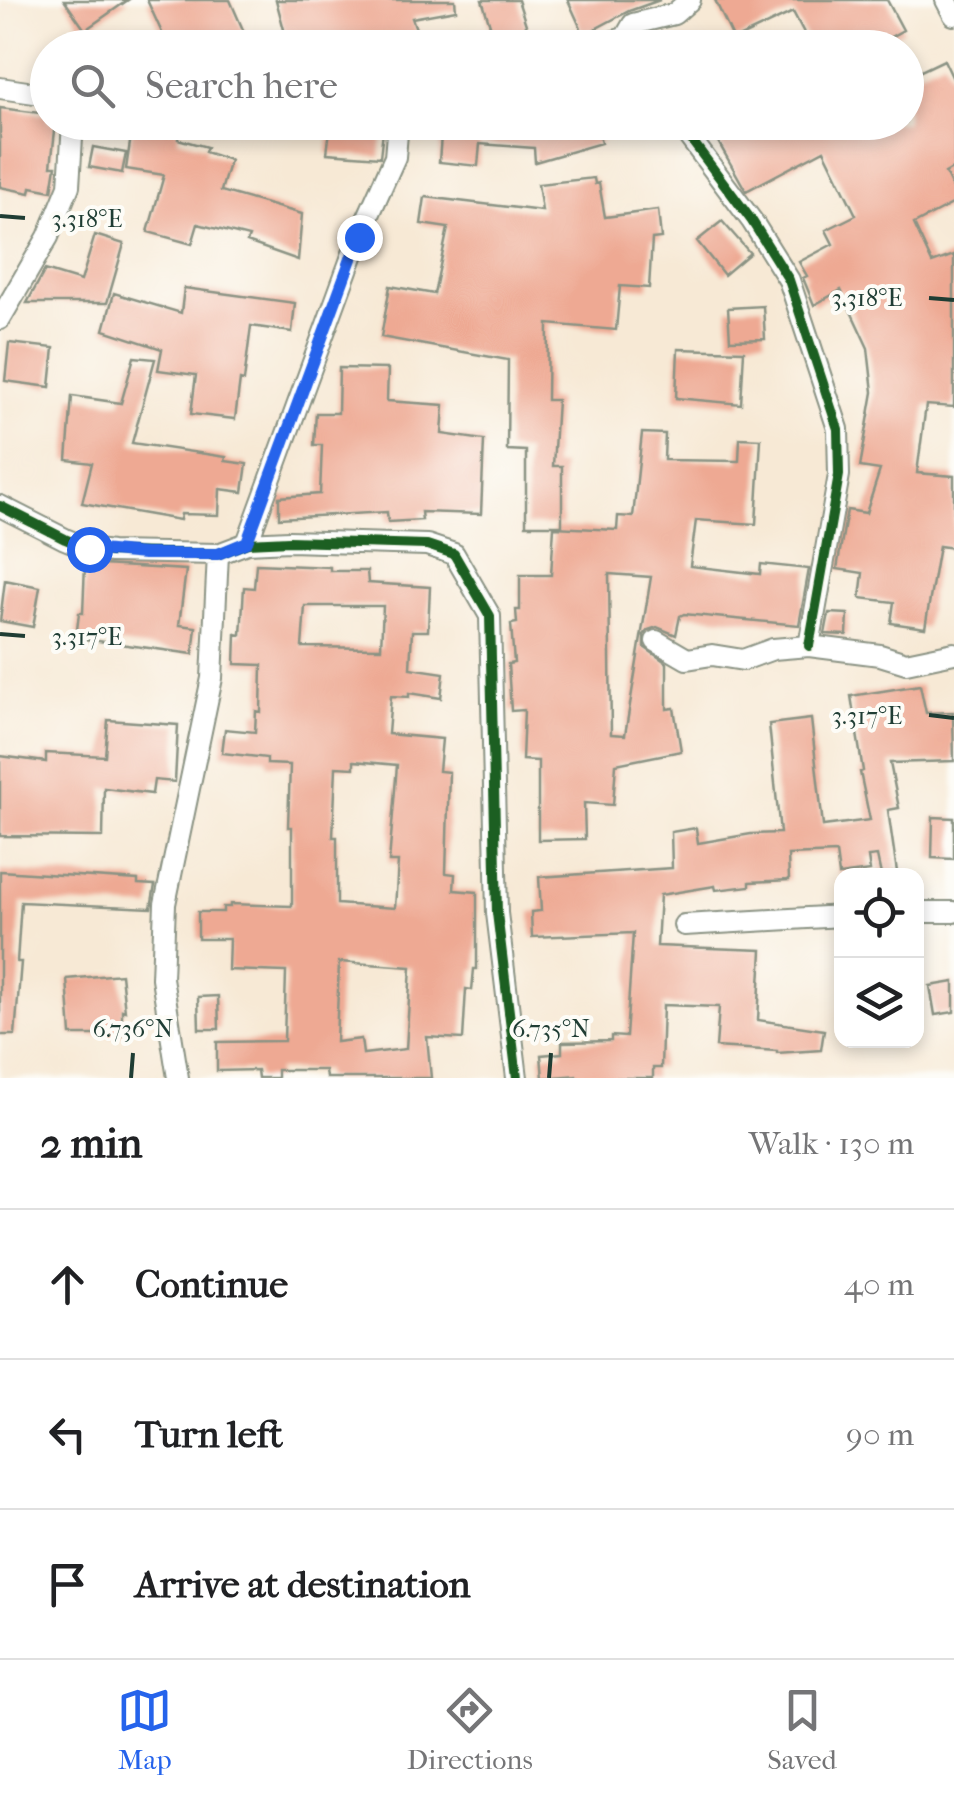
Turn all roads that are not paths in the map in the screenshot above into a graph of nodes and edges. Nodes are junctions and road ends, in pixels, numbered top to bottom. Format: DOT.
graph roads {
  1 [pos="690,0"];
  2 [pos="946,0"];
  3 [pos="954,16"];
  4 [pos="630,30"];
  5 [pos="0,88"];
  6 [pos="30,92"];
  7 [pos="73,140"];
  8 [pos="396,140"];
  9 [pos="691,140"];
  10 [pos="0,319"];
  11 [pos="0,506"];
  12 [pos="247,542"];
  13 [pos="218,554"];
  14 [pos="656,642"];
  15 [pos="809,646"];
  16 [pos="954,653"];
  17 [pos="924,912"];
  18 [pos="954,912"];
  19 [pos="834,916"];
  20 [pos="684,925"];
  21 [pos="178,1078"];
  22 [pos="518,1078"];
  1 -- 4 [label="street"];
  2 -- 3 [label="street"];
  5 -- 6 [label="street"];
  7 -- 10 [label="street"];
  8 -- 12 [label="street"];
  9 -- 15 [label="street"];
  11 -- 13 [label="street"];
  12 -- 13 [label="street"];
  12 -- 22 [label="street"];
  13 -- 21 [label="street"];
  14 -- 15 [label="street"];
  15 -- 16 [label="street"];
  17 -- 18 [label="street"];
  19 -- 20 [label="street"];
}
